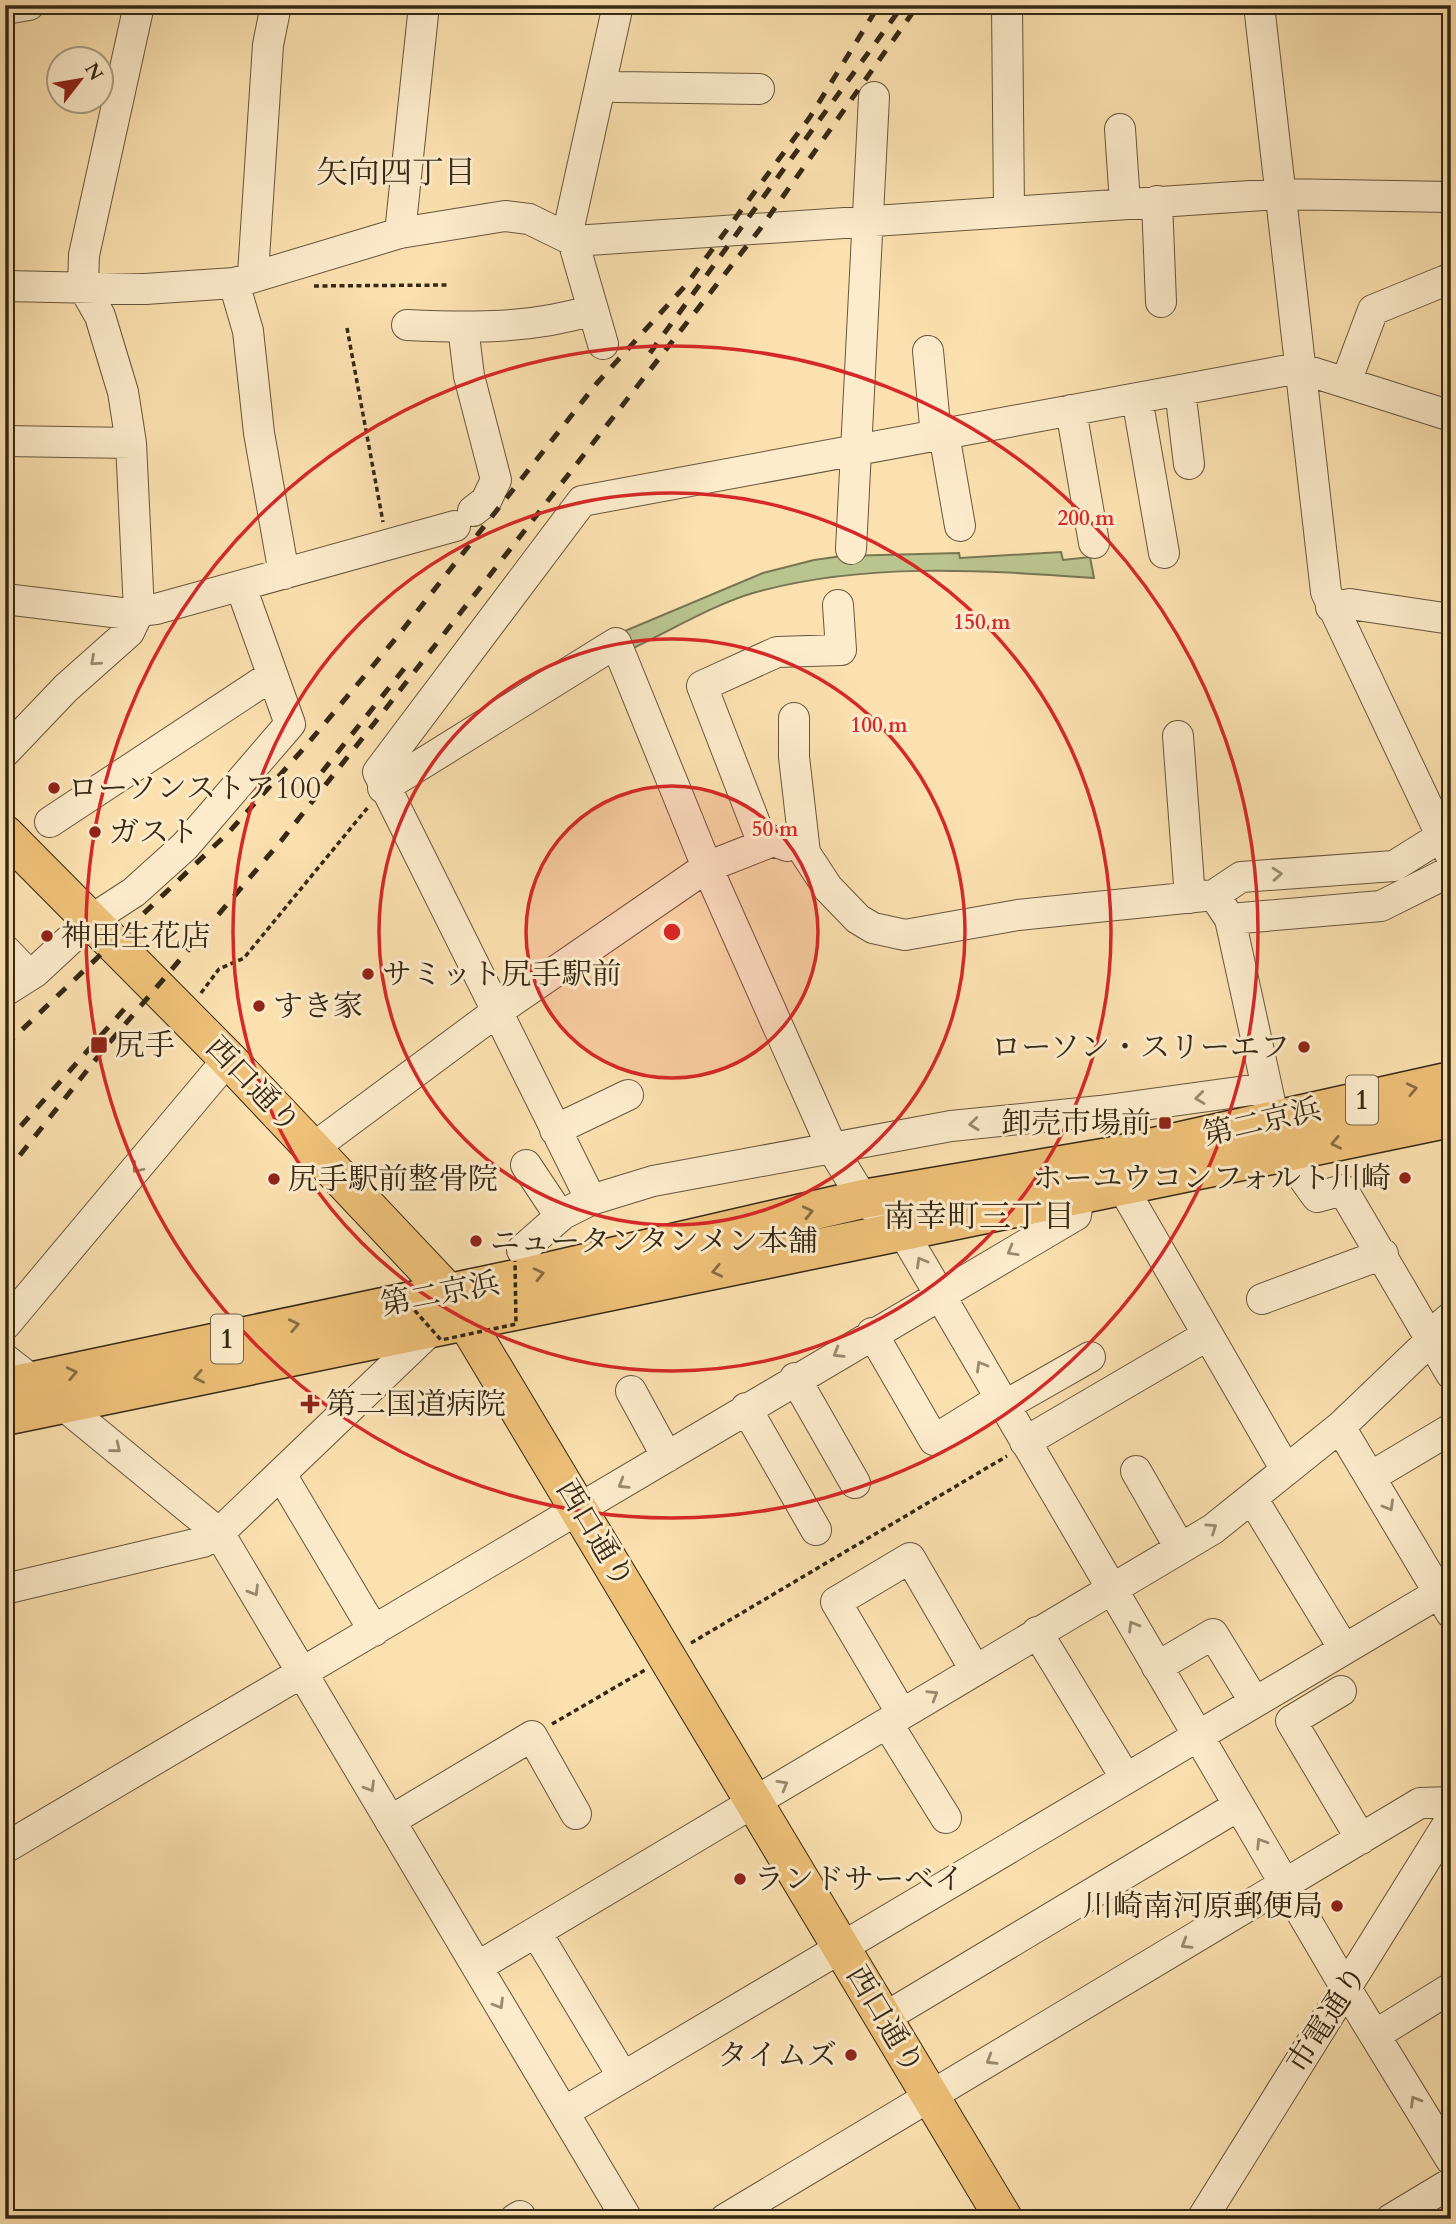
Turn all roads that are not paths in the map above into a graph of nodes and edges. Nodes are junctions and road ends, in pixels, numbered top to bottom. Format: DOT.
graph roads {
  1 [pos="29,5"];
  2 [pos="139,5"];
  3 [pos="276,5"];
  4 [pos="424,5"];
  5 [pos="618,5"];
  6 [pos="1007,5"];
  7 [pos="1259,5"];
  8 [pos="5,9"];
  9 [pos="603,84"];
  10 [pos="759,89"];
  11 [pos="873,97"];
  12 [pos="1120,129"];
  13 [pos="1279,194"];
  14 [pos="1451,197"];
  15 [pos="1157,201"];
  16 [pos="1125,203"];
  17 [pos="1009,211"];
  18 [pos="866,221"];
  19 [pos="400,233"];
  20 [pos="574,241"];
  21 [pos="243,279"];
  22 [pos="5,286"];
  23 [pos="83,286"];
  24 [pos="1451,286"];
  25 [pos="1161,302"];
  26 [pos="592,310"];
  27 [pos="407,325"];
  28 [pos="463,327"];
  29 [pos="603,345"];
  30 [pos="928,351"];
  31 [pos="1299,368"];
  32 [pos="1346,382"];
  33 [pos="1180,390"];
  34 [pos="1137,398"];
  35 [pos="1071,410"];
  36 [pos="1451,416"];
  37 [pos="940,435"];
  38 [pos="5,441"];
  39 [pos="131,443"];
  40 [pos="855,450"];
  41 [pos="1189,464"];
  42 [pos="960,526"];
  43 [pos="1094,543"];
  44 [pos="850,549"];
  45 [pos="1164,553"];
  46 [pos="284,574"];
  47 [pos="241,587"];
  48 [pos="5,599"];
  49 [pos="838,605"];
  50 [pos="1331,607"];
  51 [pos="139,611"];
  52 [pos="1451,619"];
  53 [pos="271,676"];
  54 [pos="794,718"];
  55 [pos="1178,736"];
  56 [pos="5,752"];
  57 [pos="383,788"];
  58 [pos="50,822"];
  59 [pos="5,834"];
  60 [pos="773,841"];
  61 [pos="1446,846"];
  62 [pos="805,853"];
  63 [pos="707,867"];
  64 [pos="1371,868"];
  65 [pos="1451,870"];
  66 [pos="1389,903"];
  67 [pos="1211,904"];
  68 [pos="91,920"];
  69 [pos="5,950"];
  70 [pos="17,983"];
  71 [pos="495,1013"];
  72 [pos="222,1053"];
  73 [pos="1451,1081"];
  74 [pos="628,1095"];
  75 [pos="1451,1118"];
  76 [pos="1275,1120"];
  77 [pos="555,1130"];
  78 [pos="313,1148"];
  79 [pos="833,1150"];
  80 [pos="526,1165"];
  81 [pos="1123,1188"];
  82 [pos="1079,1196"];
  83 [pos="863,1199"];
  84 [pos="591,1200"];
  85 [pos="561,1216"];
  86 [pos="904,1232"];
  87 [pos="1383,1254"];
  88 [pos="518,1255"];
  89 [pos="448,1292"];
  90 [pos="939,1293"];
  91 [pos="1262,1300"];
  92 [pos="5,1325"];
  93 [pos="451,1325"];
  94 [pos="1437,1331"];
  95 [pos="872,1332"];
  96 [pos="1208,1335"];
  97 [pos="1090,1357"];
  98 [pos="1451,1374"];
  99 [pos="15,1376"];
  100 [pos="796,1378"];
  101 [pos="631,1391"];
  102 [pos="1002,1403"];
  103 [pos="63,1405"];
  104 [pos="746,1408"];
  105 [pos="5,1416"];
  106 [pos="1340,1427"];
  107 [pos="1451,1429"];
  108 [pos="1026,1443"];
  109 [pos="667,1457"];
  110 [pos="1286,1470"];
  111 [pos="1136,1471"];
  112 [pos="282,1476"];
  113 [pos="1372,1476"];
  114 [pos="855,1483"];
  115 [pos="1252,1498"];
  116 [pos="580,1509"];
  117 [pos="816,1530"];
  118 [pos="219,1533"];
  119 [pos="1180,1548"];
  120 [pos="1111,1588"];
  121 [pos="5,1589"];
  122 [pos="1447,1597"];
  123 [pos="374,1631"];
  124 [pos="1037,1632"];
  125 [pos="1344,1648"];
  126 [pos="1157,1667"];
  127 [pos="975,1670"];
  128 [pos="303,1673"];
  129 [pos="1341,1691"];
  130 [pos="1254,1701"];
  131 [pos="895,1719"];
  132 [pos="1196,1734"];
  133 [pos="1125,1777"];
  134 [pos="755,1802"];
  135 [pos="1451,1802"];
  136 [pos="1238,1806"];
  137 [pos="576,1814"];
  138 [pos="946,1818"];
  139 [pos="1451,1819"];
  140 [pos="390,1821"];
  141 [pos="1361,1839"];
  142 [pos="5,1848"];
  143 [pos="1287,1883"];
  144 [pos="536,1932"];
  145 [pos="841,1947"];
  146 [pos="477,1967"];
  147 [pos="1451,1988"];
  148 [pos="1347,1990"];
  149 [pos="884,2018"];
  150 [pos="1375,2035"];
  151 [pos="623,2077"];
  152 [pos="931,2096"];
  153 [pos="564,2112"];
  154 [pos="1451,2160"];
  155 [pos="1451,2183"];
  156 [pos="515,2219"];
  157 [pos="522,2219"];
  158 [pos="627,2219"];
  159 [pos="725,2219"];
  160 [pos="1004,2219"];
  161 [pos="1202,2219"];
  162 [pos="1391,2219"];
  1 -- 8 [label="street"];
  2 -- 23 [label="street"];
  3 -- 21 [label="street"];
  4 -- 19 [label="street"];
  5 -- 9 [label="street"];
  6 -- 17 [label="street"];
  7 -- 13 [label="street"];
  9 -- 10 [label="street"];
  9 -- 20 [label="street"];
  11 -- 18 [label="street"];
  12 -- 16 [label="street"];
  13 -- 14 [label="street"];
  13 -- 15 [label="street"];
  13 -- 31 [label="street"];
  15 -- 16 [label="street"];
  15 -- 25 [label="street"];
  16 -- 17 [label="street"];
  17 -- 18 [label="street"];
  18 -- 20 [label="street"];
  18 -- 40 [label="street"];
  19 -- 20 [label="street"];
  19 -- 21 [label="street"];
  20 -- 26 [label="street"];
  21 -- 23 [label="street"];
  21 -- 46 [label="street"];
  22 -- 23 [label="street"];
  23 -- 39 [label="street"];
  24 -- 32 [label="street"];
  26 -- 28 [label="street"];
  26 -- 29 [label="street"];
  27 -- 28 [label="street"];
  28 -- 46 [label="street"];
  30 -- 37 [label="street"];
  31 -- 32 [label="street"];
  31 -- 33 [label="street"];
  31 -- 50 [label="street"];
  32 -- 36 [label="street"];
  33 -- 34 [label="street"];
  33 -- 41 [label="street"];
  34 -- 35 [label="street"];
  34 -- 45 [label="street"];
  35 -- 37 [label="street"];
  35 -- 43 [label="street"];
  37 -- 40 [label="street"];
  37 -- 42 [label="street"];
  38 -- 39 [label="street"];
  39 -- 51 [label="street"];
  40 -- 44 [label="street"];
  40 -- 57 [label="street"];
  46 -- 47 [label="street"];
  47 -- 51 [label="street"];
  47 -- 53 [label="street"];
  48 -- 51 [label="street"];
  49 -- 60 [label="street"];
  50 -- 52 [label="street"];
  50 -- 61 [label="street"];
  51 -- 56 [label="street, one-way"];
  53 -- 58 [label="street"];
  53 -- 68 [label="street"];
  54 -- 62 [label="street"];
  55 -- 67 [label="street"];
  57 -- 63 [label="street"];
  57 -- 71 [label="street"];
  59 -- 68 [label="main road, 西口通り"];
  60 -- 62 [label="street"];
  60 -- 63 [label="street"];
  61 -- 64 [label="street"];
  62 -- 67 [label="street"];
  63 -- 71 [label="street"];
  63 -- 79 [label="street"];
  64 -- 66 [label="street"];
  67 -- 64 [label="street, one-way"];
  65 -- 66 [label="street"];
  66 -- 67 [label="street"];
  67 -- 76 [label="street"];
  68 -- 70 [label="street"];
  68 -- 72 [label="main road, 西口通り"];
  69 -- 70 [label="street"];
  71 -- 77 [label="street"];
  71 -- 78 [label="street"];
  72 -- 78 [label="main road, 西口通り"];
  72 -- 92 [label="street, one-way"];
  76 -- 73 [label="highway, 第二京浜 / 1, one-way"];
  74 -- 77 [label="street"];
  75 -- 76 [label="highway, 第二京浜 / 1, one-way"];
  76 -- 79 [label="street, one-way"];
  76 -- 81 [label="highway, 第二京浜 / 1"];
  76 -- 83 [label="highway, 第二京浜 / 1"];
  76 -- 87 [label="street"];
  77 -- 84 [label="street"];
  78 -- 89 [label="main road, 西口通り"];
  79 -- 83 [label="street"];
  79 -- 84 [label="street"];
  80 -- 85 [label="street"];
  81 -- 82 [label="highway, 第二京浜 / 1"];
  81 -- 96 [label="street"];
  82 -- 86 [label="highway, 第二京浜 / 1"];
  82 -- 90 [label="street, one-way"];
  83 -- 86 [label="street"];
  89 -- 83 [label="highway, 第二京浜 / 1, one-way"];
  84 -- 85 [label="street"];
  85 -- 88 [label="street"];
  90 -- 86 [label="street, one-way"];
  86 -- 93 [label="highway, 第二京浜 / 1, one-way"];
  87 -- 91 [label="street"];
  87 -- 94 [label="street"];
  89 -- 93 [label="main road, 西口通り"];
  99 -- 89 [label="highway, 第二京浜 / 1, one-way"];
  90 -- 95 [label="street"];
  102 -- 90 [label="street, one-way"];
  93 -- 103 [label="highway, 第二京浜 / 1, one-way"];
  93 -- 112 [label="street"];
  93 -- 116 [label="main road, 西口通り"];
  94 -- 98 [label="street"];
  94 -- 106 [label="street"];
  95 -- 100 [label="street, one-way"];
  95 -- 102 [label="street"];
  96 -- 108 [label="street"];
  96 -- 110 [label="street"];
  97 -- 102 [label="street"];
  100 -- 104 [label="street"];
  100 -- 114 [label="street"];
  101 -- 109 [label="street"];
  102 -- 108 [label="street"];
  103 -- 105 [label="highway, 第二京浜 / 1"];
  103 -- 118 [label="street, one-way"];
  104 -- 109 [label="street"];
  104 -- 117 [label="street"];
  106 -- 110 [label="street"];
  106 -- 113 [label="street"];
  107 -- 113 [label="street"];
  108 -- 120 [label="street"];
  109 -- 116 [label="street, one-way"];
  110 -- 115 [label="street"];
  111 -- 119 [label="street"];
  112 -- 118 [label="street"];
  112 -- 123 [label="street"];
  113 -- 122 [label="street, one-way"];
  119 -- 115 [label="street, one-way"];
  115 -- 125 [label="street"];
  116 -- 123 [label="street"];
  116 -- 134 [label="main road, 西口通り"];
  118 -- 121 [label="street"];
  118 -- 128 [label="street, one-way"];
  119 -- 120 [label="street"];
  120 -- 124 [label="street"];
  126 -- 120 [label="street, one-way"];
  122 -- 125 [label="street"];
  123 -- 128 [label="street"];
  124 -- 127 [label="street"];
  124 -- 133 [label="street"];
  125 -- 130 [label="street"];
  126 -- 130 [label="street"];
  126 -- 132 [label="street"];
  131 -- 127 [label="street, one-way"];
  127 -- 131 [label="street"];
  128 -- 140 [label="street, one-way"];
  128 -- 142 [label="street"];
  129 -- 141 [label="street"];
  130 -- 132 [label="street"];
  134 -- 131 [label="street, one-way"];
  131 -- 138 [label="street"];
  132 -- 133 [label="street"];
  132 -- 136 [label="street"];
  133 -- 145 [label="street"];
  134 -- 144 [label="street"];
  134 -- 145 [label="main road, 西口通り"];
  135 -- 141 [label="street"];
  143 -- 136 [label="street, one-way"];
  136 -- 149 [label="street"];
  137 -- 140 [label="street"];
  139 -- 148 [label="street, 市電通り"];
  140 -- 146 [label="street"];
  141 -- 143 [label="street"];
  143 -- 148 [label="street"];
  143 -- 152 [label="street, one-way"];
  144 -- 146 [label="street"];
  144 -- 151 [label="street"];
  145 -- 149 [label="main road, 西口通り"];
  145 -- 151 [label="street"];
  146 -- 153 [label="street, one-way"];
  147 -- 150 [label="street"];
  148 -- 150 [label="street"];
  148 -- 161 [label="street, 市電通り"];
  149 -- 152 [label="main road, 西口通り"];
  154 -- 150 [label="street, one-way"];
  151 -- 153 [label="street"];
  152 -- 159 [label="street"];
  152 -- 160 [label="main road, 西口通り"];
  153 -- 158 [label="street"];
  155 -- 162 [label="street"];
  156 -- 157 [label="street"];
}
